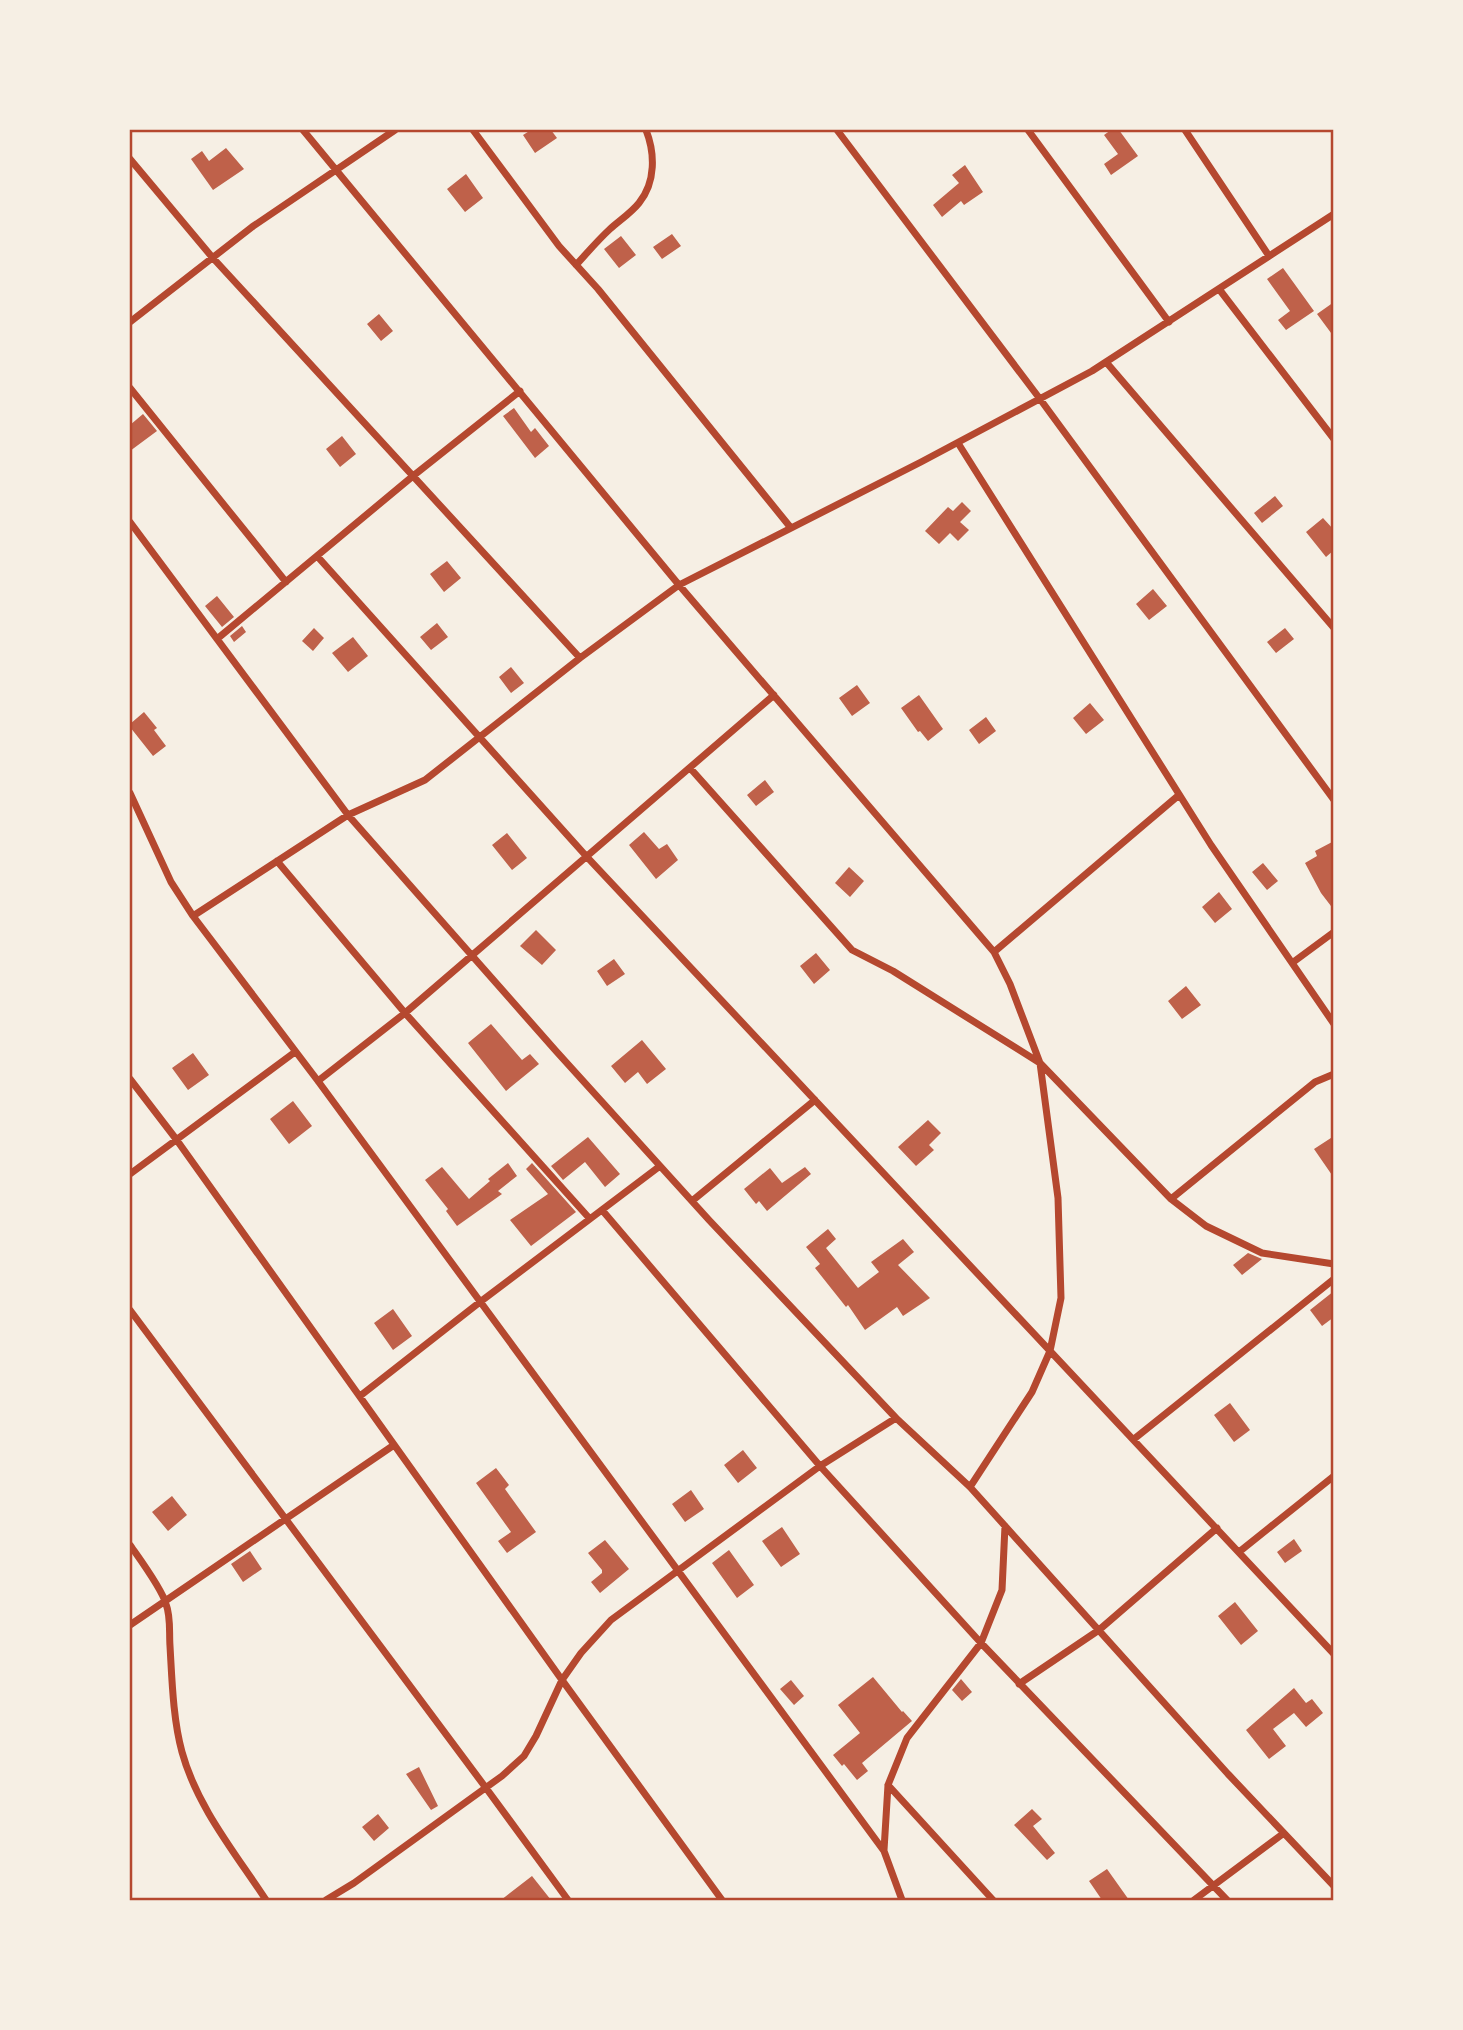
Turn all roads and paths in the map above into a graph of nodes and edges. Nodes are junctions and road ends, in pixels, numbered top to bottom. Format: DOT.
graph roads {
  1 [pos="303,130"];
  2 [pos="396,130"];
  3 [pos="473,130"];
  4 [pos="646,130"];
  5 [pos="1028,130"];
  6 [pos="1185,130"];
  7 [pos="842,131"];
  8 [pos="130,159"];
  9 [pos="337,169"];
  10 [pos="1334,214"];
  11 [pos="1269,256"];
  12 [pos="212,257"];
  13 [pos="576,265"];
  14 [pos="1219,289"];
  15 [pos="130,321"];
  16 [pos="1169,322"];
  17 [pos="1106,362"];
  18 [pos="130,388"];
  19 [pos="520,391"];
  20 [pos="1040,399"];
  21 [pos="1334,439"];
  22 [pos="958,443"];
  23 [pos="413,476"];
  24 [pos="130,522"];
  25 [pos="791,528"];
  26 [pos="317,556"];
  27 [pos="285,582"];
  28 [pos="679,584"];
  29 [pos="1334,628"];
  30 [pos="217,639"];
  31 [pos="580,658"];
  32 [pos="775,695"];
  33 [pos="478,737"];
  34 [pos="690,768"];
  35 [pos="130,793"];
  36 [pos="1180,795"];
  37 [pos="1334,800"];
  38 [pos="348,816"];
  39 [pos="587,857"];
  40 [pos="277,861"];
  41 [pos="193,916"];
  42 [pos="1334,932"];
  43 [pos="994,952"];
  44 [pos="472,956"];
  45 [pos="1292,963"];
  46 [pos="405,1013"];
  47 [pos="1334,1024"];
  48 [pos="295,1052"];
  49 [pos="1040,1063"];
  50 [pos="1334,1074"];
  51 [pos="130,1079"];
  52 [pos="318,1081"];
  53 [pos="815,1100"];
  54 [pos="176,1139"];
  55 [pos="660,1166"];
  56 [pos="130,1174"];
  57 [pos="1171,1199"];
  58 [pos="692,1201"];
  59 [pos="602,1210"];
  60 [pos="590,1219"];
  61 [pos="1334,1264"];
  62 [pos="1334,1279"];
  63 [pos="480,1302"];
  64 [pos="130,1310"];
  65 [pos="1050,1351"];
  66 [pos="360,1396"];
  67 [pos="896,1418"];
  68 [pos="1134,1439"];
  69 [pos="394,1445"];
  70 [pos="820,1466"];
  71 [pos="1334,1476"];
  72 [pos="970,1488"];
  73 [pos="284,1519"];
  74 [pos="1005,1526"];
  75 [pos="1217,1528"];
  76 [pos="130,1545"];
  77 [pos="1239,1552"];
  78 [pos="679,1572"];
  79 [pos="166,1602"];
  80 [pos="130,1625"];
  81 [pos="1099,1630"];
  82 [pos="981,1643"];
  83 [pos="1334,1654"];
  84 [pos="562,1680"];
  85 [pos="1019,1684"];
  86 [pos="888,1785"];
  87 [pos="486,1788"];
  88 [pos="1284,1833"];
  89 [pos="884,1851"];
  90 [pos="1214,1886"];
  91 [pos="1334,1886"];
  92 [pos="266,1900"];
  93 [pos="326,1900"];
  94 [pos="568,1900"];
  95 [pos="722,1900"];
  96 [pos="902,1900"];
  97 [pos="993,1900"];
  98 [pos="1194,1900"];
  99 [pos="1227,1900"];
  1 -- 9 [label="street"];
  2 -- 9 [label="street"];
  3 -- 13 [label="street"];
  4 -- 13 [label="street"];
  5 -- 16 [label="street"];
  6 -- 11 [label="street"];
  7 -- 20 [label="street"];
  8 -- 12 [label="street"];
  9 -- 12 [label="street"];
  9 -- 19 [label="street"];
  10 -- 11 [label="street"];
  11 -- 14 [label="street"];
  12 -- 15 [label="street"];
  12 -- 23 [label="street"];
  13 -- 25 [label="street"];
  14 -- 16 [label="street"];
  14 -- 21 [label="street"];
  16 -- 17 [label="street"];
  17 -- 20 [label="street"];
  17 -- 29 [label="street"];
  18 -- 27 [label="street"];
  19 -- 23 [label="street"];
  19 -- 28 [label="street"];
  20 -- 22 [label="street"];
  20 -- 37 [label="street"];
  22 -- 25 [label="street"];
  22 -- 36 [label="street"];
  23 -- 26 [label="street"];
  23 -- 31 [label="street"];
  24 -- 30 [label="street"];
  25 -- 28 [label="street"];
  26 -- 27 [label="street"];
  26 -- 33 [label="street"];
  27 -- 30 [label="street"];
  28 -- 31 [label="street"];
  28 -- 32 [label="street"];
  30 -- 38 [label="street"];
  31 -- 33 [label="street"];
  32 -- 34 [label="street"];
  32 -- 43 [label="street"];
  33 -- 38 [label="street"];
  33 -- 39 [label="street"];
  34 -- 39 [label="street"];
  34 -- 49 [label="street"];
  35 -- 41 [label="street"];
  36 -- 43 [label="street"];
  36 -- 45 [label="street"];
  38 -- 40 [label="street"];
  38 -- 44 [label="street"];
  39 -- 44 [label="street"];
  39 -- 53 [label="street"];
  40 -- 41 [label="street"];
  40 -- 46 [label="street"];
  41 -- 48 [label="street"];
  42 -- 45 [label="street"];
  43 -- 49 [label="street"];
  44 -- 46 [label="street"];
  44 -- 55 [label="street"];
  45 -- 47 [label="street"];
  46 -- 52 [label="street"];
  46 -- 60 [label="street"];
  48 -- 52 [label="street"];
  48 -- 54 [label="street"];
  49 -- 57 [label="street"];
  49 -- 65 [label="street"];
  50 -- 57 [label="street"];
  51 -- 54 [label="street"];
  52 -- 63 [label="street"];
  53 -- 58 [label="street"];
  53 -- 65 [label="street"];
  54 -- 56 [label="street"];
  54 -- 66 [label="street"];
  55 -- 58 [label="street"];
  55 -- 59 [label="street"];
  57 -- 61 [label="street"];
  58 -- 67 [label="street"];
  59 -- 60 [label="street"];
  59 -- 70 [label="street"];
  60 -- 63 [label="street"];
  62 -- 68 [label="street"];
  63 -- 66 [label="street"];
  63 -- 78 [label="street"];
  64 -- 73 [label="street"];
  65 -- 68 [label="street"];
  65 -- 72 [label="street"];
  66 -- 69 [label="street"];
  67 -- 70 [label="street"];
  67 -- 72 [label="street"];
  68 -- 75 [label="street"];
  69 -- 73 [label="street"];
  69 -- 84 [label="street"];
  70 -- 78 [label="street"];
  70 -- 82 [label="street"];
  71 -- 77 [label="street"];
  72 -- 74 [label="street"];
  73 -- 79 [label="street"];
  73 -- 87 [label="street"];
  74 -- 81 [label="street"];
  74 -- 82 [label="street"];
  75 -- 77 [label="street"];
  75 -- 81 [label="street"];
  76 -- 79 [label="street"];
  77 -- 83 [label="street"];
  78 -- 84 [label="street"];
  78 -- 89 [label="street"];
  79 -- 80 [label="street"];
  79 -- 92 [label="street"];
  81 -- 85 [label="street"];
  81 -- 88 [label="street"];
  82 -- 85 [label="street"];
  82 -- 86 [label="street"];
  84 -- 87 [label="street"];
  84 -- 95 [label="street"];
  85 -- 90 [label="street"];
  86 -- 89 [label="street"];
  86 -- 97 [label="street"];
  87 -- 93 [label="street"];
  87 -- 94 [label="street"];
  88 -- 90 [label="street"];
  88 -- 91 [label="street"];
  89 -- 96 [label="street"];
  90 -- 98 [label="street"];
  90 -- 99 [label="street"];
}
